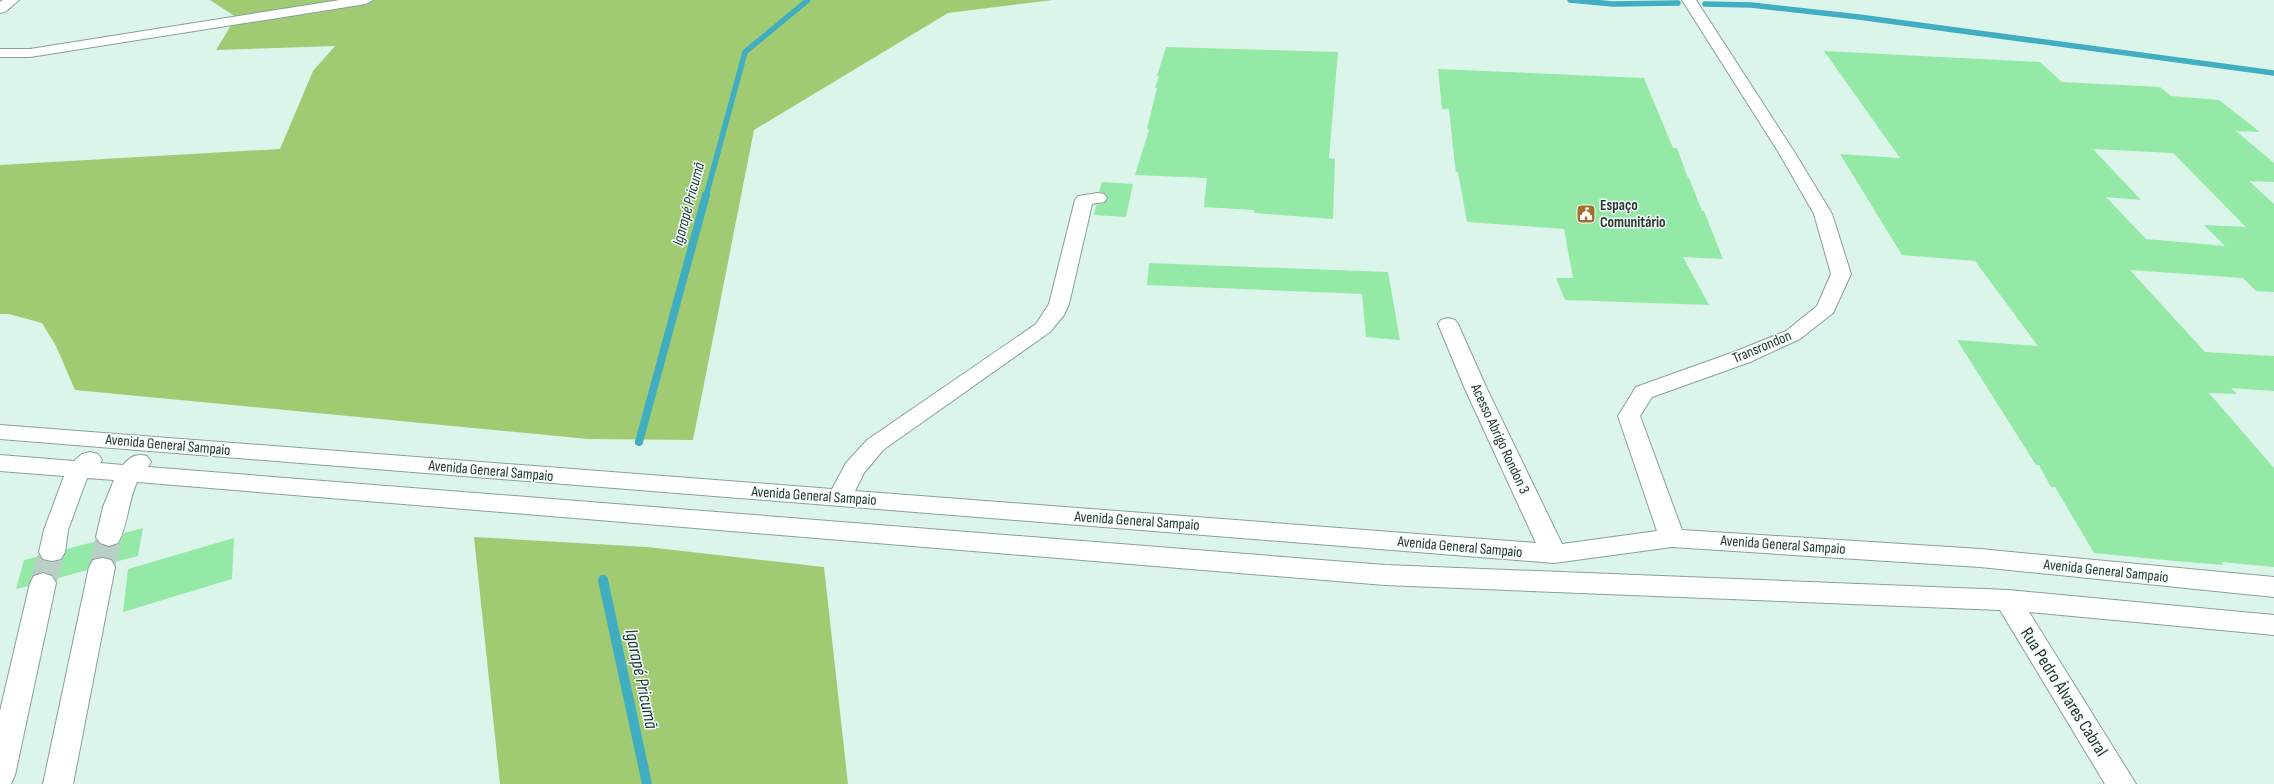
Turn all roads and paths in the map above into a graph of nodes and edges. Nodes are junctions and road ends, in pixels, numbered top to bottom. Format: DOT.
graph roads {
  1 [pos="12,0"];
  2 [pos="366,0"];
  3 [pos="1689,0"];
  4 [pos="0,9"];
  5 [pos="0,53"];
  6 [pos="1098,198"];
  7 [pos="1448,324"];
  8 [pos="0,432"];
  9 [pos="112,440"];
  10 [pos="157,444"];
  11 [pos="0,462"];
  12 [pos="80,469"];
  13 [pos="128,472"];
  14 [pos="712,488"];
  15 [pos="839,498"];
  16 [pos="696,518"];
  17 [pos="109,536"];
  18 [pos="1672,538"];
  19 [pos="1384,540"];
  20 [pos="52,552"];
  21 [pos="1554,554"];
  22 [pos="102,567"];
  23 [pos="1385,575"];
  24 [pos="43,583"];
  25 [pos="2270,592"];
  26 [pos="2008,600"];
  27 [pos="2274,625"];
  28 [pos="0,775"];
  29 [pos="58,784"];
  30 [pos="2121,784"];
  1 -- 4 [label="street"];
  2 -- 5 [label="street"];
  3 -- 18 [label="street, Transrondon"];
  6 -- 15 [label="street"];
  7 -- 21 [label="street, Acesso Abrigo Rondon 3"];
  8 -- 9 [label="street, Avenida General Sampaio"];
  9 -- 10 [label="street, Avenida General Sampaio"];
  9 -- 12 [label="street"];
  10 -- 13 [label="street"];
  10 -- 14 [label="street, Avenida General Sampaio"];
  11 -- 12 [label="street, Avenida General Sampaio"];
  12 -- 13 [label="street, Avenida General Sampaio"];
  12 -- 20 [label="street"];
  13 -- 16 [label="street, Avenida General Sampaio"];
  13 -- 17 [label="street"];
  14 -- 15 [label="street, Avenida General Sampaio"];
  14 -- 16 [label="street"];
  15 -- 19 [label="street, Avenida General Sampaio"];
  16 -- 23 [label="street, Avenida General Sampaio"];
  18 -- 21 [label="street, Avenida General Sampaio"];
  18 -- 25 [label="street, Avenida General Sampaio"];
  19 -- 21 [label="street, Avenida General Sampaio"];
  19 -- 23 [label="street"];
  22 -- 29 [label="street"];
  23 -- 26 [label="street, Avenida General Sampaio"];
  24 -- 28 [label="street"];
  26 -- 27 [label="street, Avenida General Sampaio"];
  26 -- 30 [label="street, Rua Pedro Álvares Cabral"];
}
